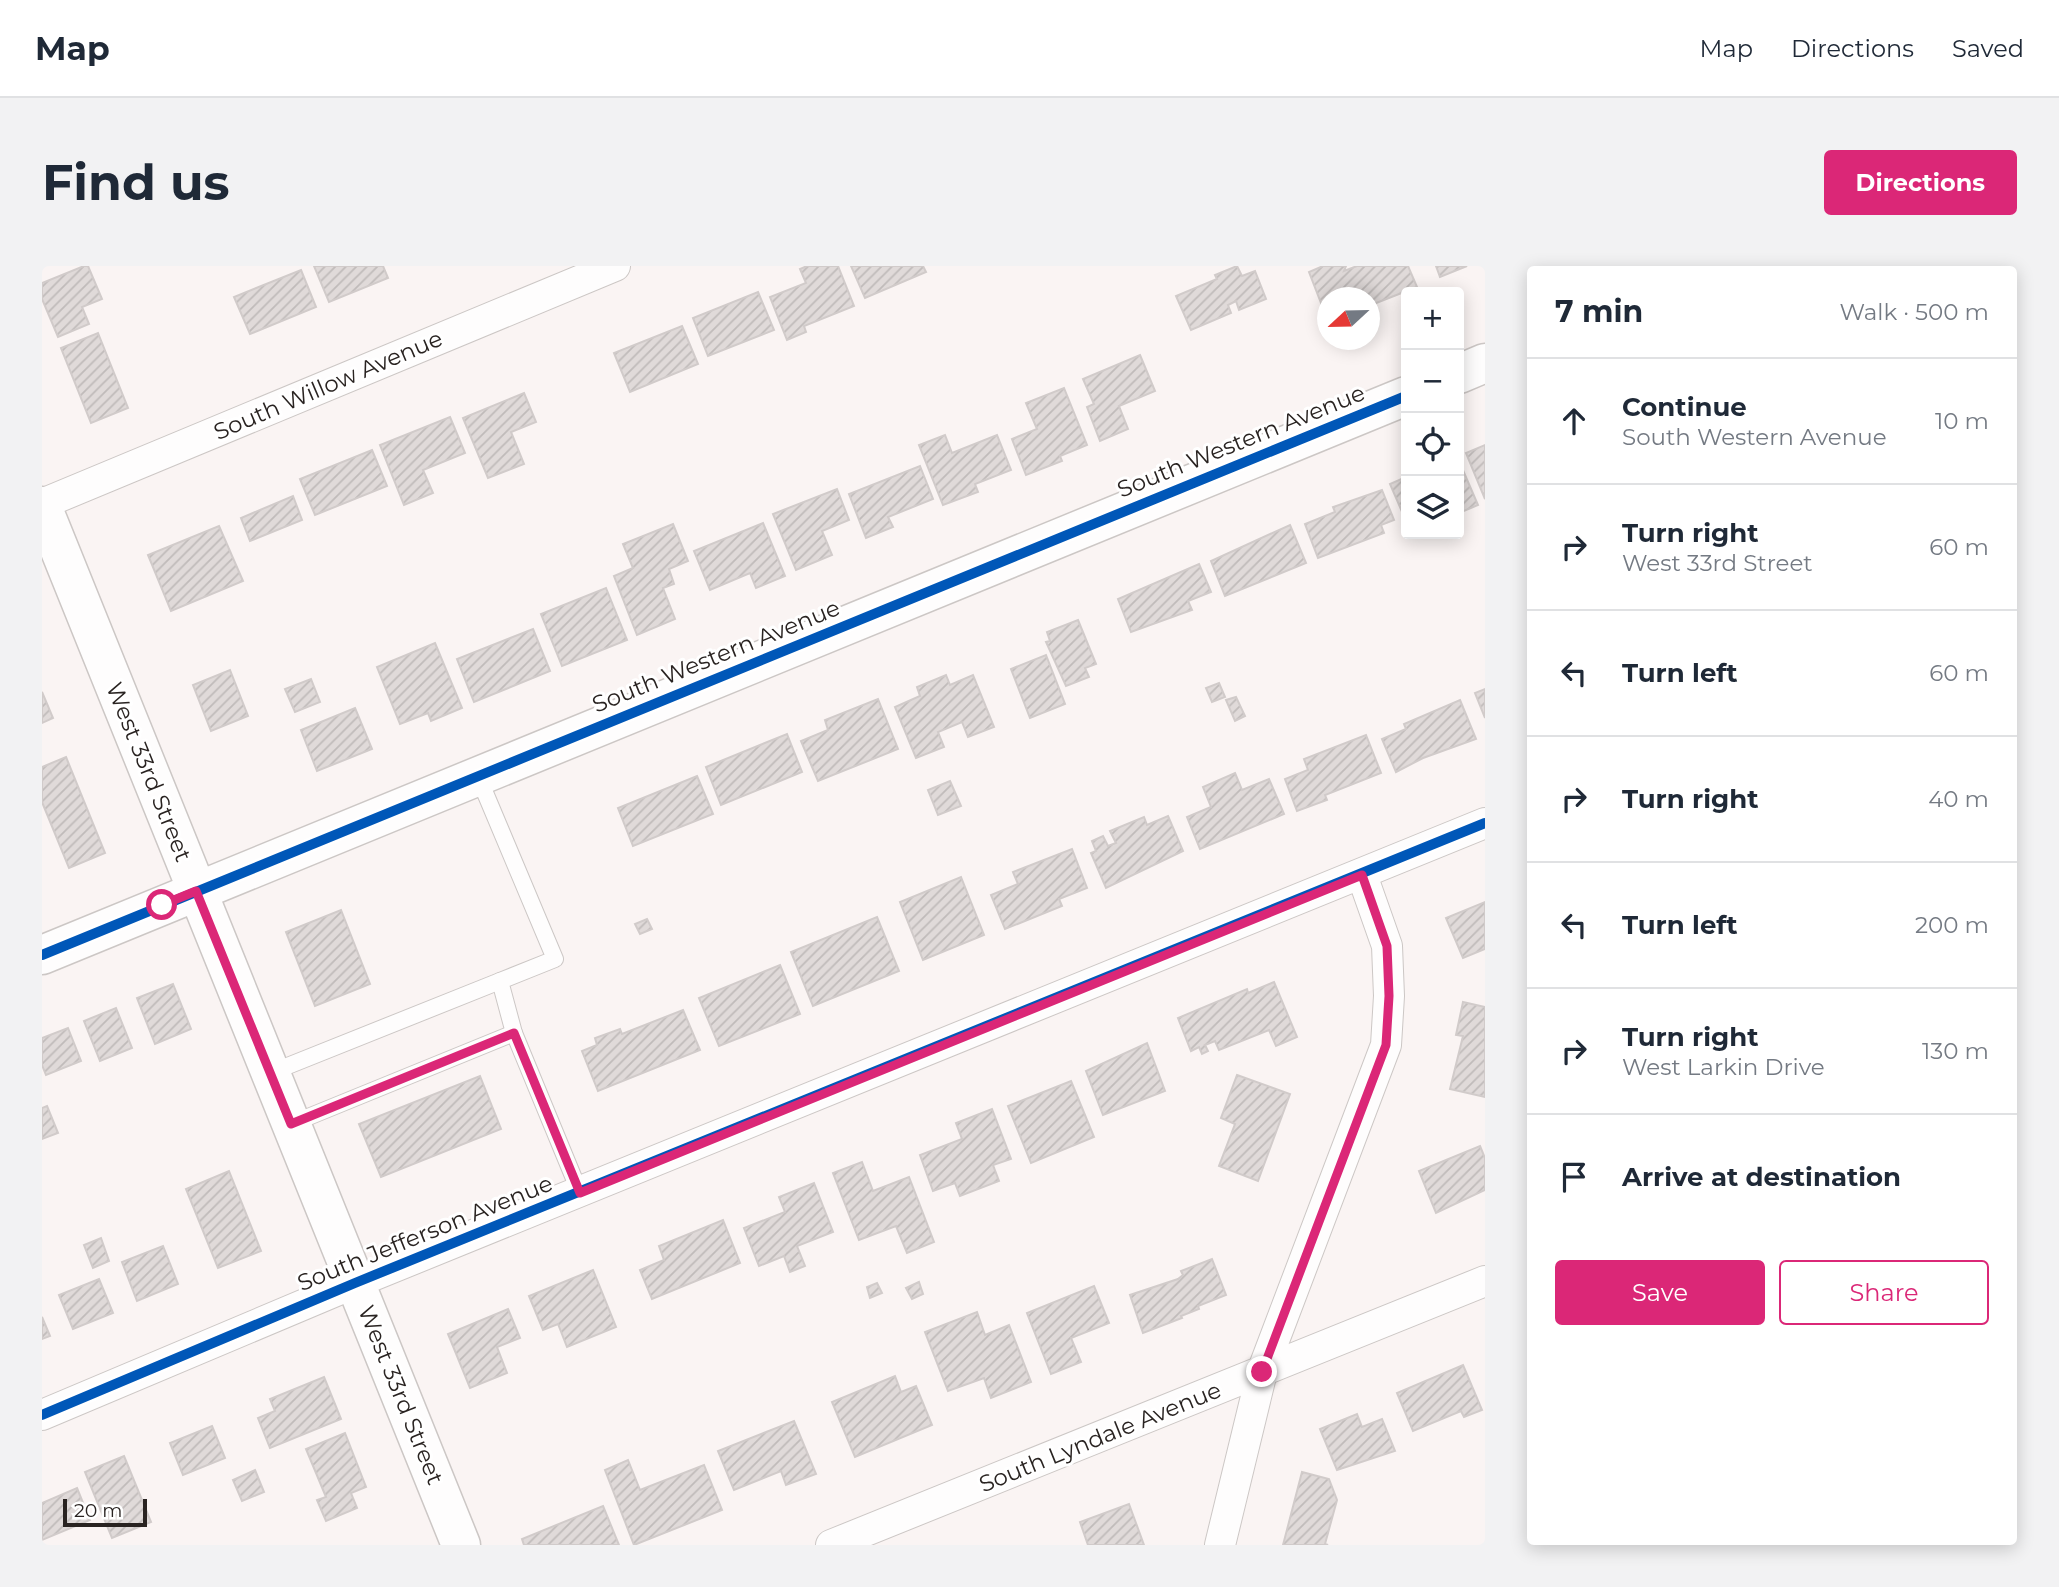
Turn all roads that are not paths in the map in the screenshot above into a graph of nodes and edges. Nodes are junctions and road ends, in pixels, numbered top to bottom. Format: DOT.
graph roads {
  1 [pos="615,266"];
  2 [pos="1485,363"];
  3 [pos="1464,372"];
  4 [pos="1401,398"];
  5 [pos="42,505"];
  6 [pos="478,776"];
  7 [pos="1485,823"];
  8 [pos="1362,875"];
  9 [pos="196,891"];
  10 [pos="42,956"];
  11 [pos="500,981"];
  12 [pos="514,1033"];
  13 [pos="270,1073"];
  14 [pos="291,1124"];
  15 [pos="580,1193"];
  16 [pos="1485,1281"];
  17 [pos="355,1283"];
  18 [pos="1262,1372"];
  19 [pos="42,1415"];
  20 [pos="461,1545"];
  21 [pos="831,1545"];
  22 [pos="1220,1545"];
  1 -- 5 [label="street, South Willow Avenue"];
  2 -- 3 [label="street"];
  4 -- 6 [label="street, South Western Avenue"];
  5 -- 9 [label="street, West 33rd Street"];
  6 -- 9 [label="street, South Western Avenue"];
  6 -- 11 [label="lane"];
  7 -- 8 [label="street, South Jefferson Avenue"];
  8 -- 15 [label="street, South Jefferson Avenue"];
  8 -- 18 [label="street"];
  9 -- 10 [label="street, South Western Avenue"];
  9 -- 13 [label="street, West 33rd Street"];
  11 -- 12 [label="lane"];
  11 -- 13 [label="lane"];
  12 -- 14 [label="lane"];
  12 -- 15 [label="lane"];
  13 -- 14 [label="street, West 33rd Street"];
  14 -- 17 [label="street, West 33rd Street"];
  15 -- 17 [label="street, South Jefferson Avenue"];
  16 -- 18 [label="street, South Lyndale Avenue"];
  17 -- 19 [label="street, South Jefferson Avenue"];
  17 -- 20 [label="street, West 33rd Street"];
  18 -- 21 [label="street, South Lyndale Avenue"];
  18 -- 22 [label="street"];
}
